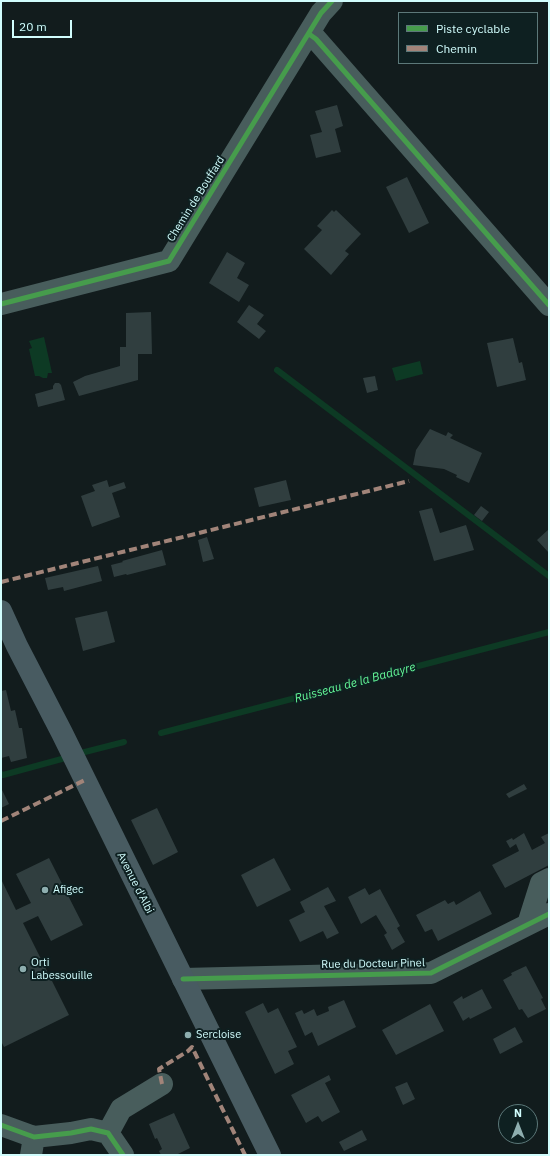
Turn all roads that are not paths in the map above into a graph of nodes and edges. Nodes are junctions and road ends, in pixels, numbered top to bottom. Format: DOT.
graph roads {
  1 [pos="332,1"];
  2 [pos="309,34"];
  3 [pos="1,304"];
  4 [pos="549,305"];
  5 [pos="1,611"];
  6 [pos="549,879"];
  7 [pos="549,914"];
  8 [pos="528,924"];
  9 [pos="183,978"];
  10 [pos="162,1084"];
  11 [pos="1,1125"];
  12 [pos="108,1133"];
  13 [pos="32,1146"];
  14 [pos="123,1155"];
  15 [pos="270,1155"];
  1 -- 2 [label="street, Chemin de Bouffard"];
  2 -- 3 [label="street, Chemin de Bouffard"];
  2 -- 4 [label="street"];
  5 -- 9 [label="main road, Avenue d'Albi"];
  6 -- 8 [label="street"];
  7 -- 8 [label="street, Rue du Docteur Pinel"];
  8 -- 9 [label="street, Rue du Docteur Pinel"];
  9 -- 15 [label="main road, Avenue d'Albi"];
  10 -- 12 [label="street"];
  11 -- 13 [label="street"];
  12 -- 13 [label="street"];
  12 -- 14 [label="street"];
}
